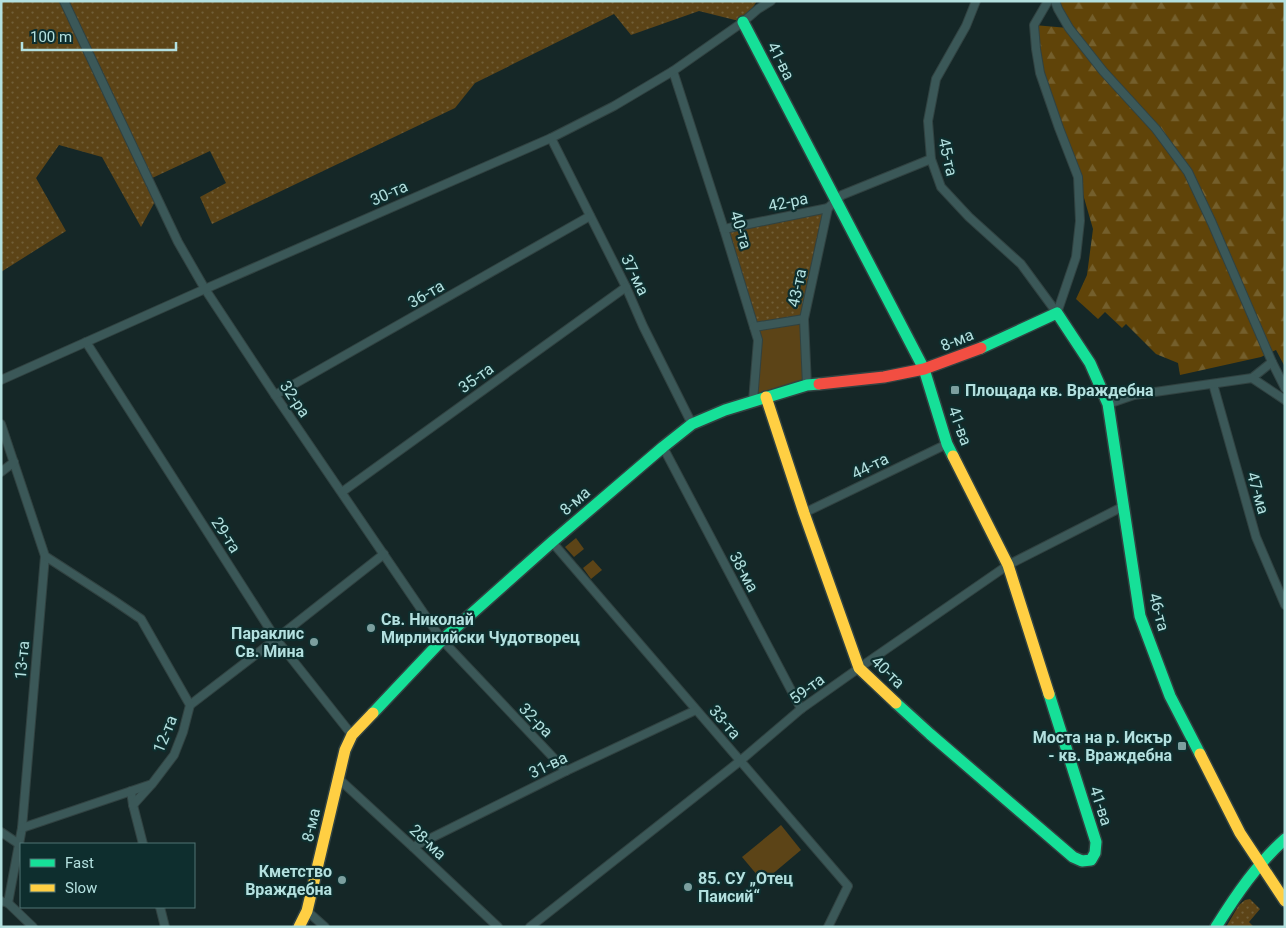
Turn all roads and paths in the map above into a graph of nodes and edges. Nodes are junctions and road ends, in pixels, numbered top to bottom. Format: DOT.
graph roads {
  1 [pos="64,1"];
  2 [pos="770,1"];
  3 [pos="976,1"];
  4 [pos="1048,1"];
  5 [pos="1056,1"];
  6 [pos="743,22"];
  7 [pos="673,71"];
  8 [pos="551,138"];
  9 [pos="931,159"];
  10 [pos="831,204"];
  11 [pos="590,216"];
  12 [pos="724,229"];
  13 [pos="626,287"];
  14 [pos="205,289"];
  15 [pos="1057,313"];
  16 [pos="804,319"];
  17 [pos="754,327"];
  18 [pos="86,342"];
  19 [pos="1272,362"];
  20 [pos="924,370"];
  21 [pos="1252,378"];
  22 [pos="1,380"];
  23 [pos="1213,384"];
  24 [pos="807,385"];
  25 [pos="1285,388"];
  26 [pos="275,395"];
  27 [pos="766,397"];
  28 [pos="1285,400"];
  29 [pos="753,401"];
  30 [pos="1108,404"];
  31 [pos="1,424"];
  32 [pos="692,424"];
  33 [pos="947,444"];
  34 [pos="663,447"];
  35 [pos="14,462"];
  36 [pos="1,472"];
  37 [pos="342,492"];
  38 [pos="1124,506"];
  39 [pos="804,513"];
  40 [pos="552,542"];
  41 [pos="384,554"];
  42 [pos="45,556"];
  43 [pos="1008,565"];
  44 [pos="1285,606"];
  45 [pos="276,639"];
  46 [pos="442,640"];
  47 [pos="859,668"];
  48 [pos="190,705"];
  49 [pos="802,709"];
  50 [pos="696,710"];
  51 [pos="352,735"];
  52 [pos="740,761"];
  53 [pos="566,772"];
  54 [pos="338,779"];
  55 [pos="152,784"];
  56 [pos="131,791"];
  57 [pos="133,805"];
  58 [pos="22,828"];
  59 [pos="1,832"];
  60 [pos="1285,839"];
  61 [pos="143,843"];
  62 [pos="19,844"];
  63 [pos="413,846"];
  64 [pos="1091,860"];
  65 [pos="1260,862"];
  66 [pos="1285,901"];
  67 [pos="4,902"];
  68 [pos="160,908"];
  69 [pos="307,911"];
  70 [pos="33,927"];
  71 [pos="165,927"];
  72 [pos="299,927"];
  73 [pos="325,927"];
  74 [pos="498,927"];
  75 [pos="530,927"];
  76 [pos="828,927"];
  77 [pos="1216,927"];
  1 -- 14 [label="street, 32-ра"];
  2 -- 6 [label="street, 30-та"];
  3 -- 9 [label="street, 45-та"];
  4 -- 15 [label="street"];
  5 -- 19 [label="street"];
  6 -- 7 [label="street, 30-та"];
  6 -- 10 [label="street, 41-ва"];
  7 -- 8 [label="street, 30-та"];
  7 -- 12 [label="street, 40-та"];
  8 -- 11 [label="street, 37-ма"];
  8 -- 14 [label="street, 30-та"];
  9 -- 10 [label="street, 42-ра"];
  9 -- 15 [label="street, 45-та"];
  10 -- 12 [label="street, 42-ра"];
  10 -- 16 [label="street, 43-та"];
  10 -- 20 [label="street, 41-ва"];
  11 -- 13 [label="street, 37-ма"];
  11 -- 26 [label="street, 36-та"];
  12 -- 17 [label="street, 40-та"];
  13 -- 32 [label="street, 37-ма"];
  13 -- 37 [label="street, 35-та"];
  14 -- 18 [label="street, 30-та"];
  14 -- 26 [label="street, 32-ра"];
  15 -- 20 [label="street, 8-ма"];
  15 -- 30 [label="street, 46-та"];
  16 -- 17 [label="street"];
  16 -- 24 [label="street, 43-та"];
  17 -- 29 [label="street, 40-та"];
  18 -- 22 [label="street, 30-та"];
  18 -- 45 [label="street, 29-та"];
  19 -- 21 [label="street"];
  19 -- 25 [label="street"];
  20 -- 24 [label="street, 8-ма"];
  20 -- 33 [label="street, 41-ва"];
  21 -- 23 [label="street"];
  21 -- 28 [label="street"];
  23 -- 30 [label="street"];
  23 -- 44 [label="street, 47-ма"];
  24 -- 27 [label="street, 8-ма"];
  26 -- 37 [label="street, 32-ра"];
  27 -- 29 [label="street, 8-ма"];
  27 -- 39 [label="street, 40-та"];
  29 -- 32 [label="street, 8-ма"];
  30 -- 38 [label="street, 46-та"];
  31 -- 35 [label="street, 13-та"];
  32 -- 34 [label="street, 8-ма"];
  33 -- 39 [label="street, 44-та"];
  33 -- 43 [label="street, 41-ва"];
  34 -- 40 [label="street, 8-ма"];
  34 -- 49 [label="street, 38-ма"];
  35 -- 36 [label="street"];
  35 -- 42 [label="street, 13-та"];
  37 -- 41 [label="street, 32-ра"];
  38 -- 43 [label="street, 59-та"];
  38 -- 65 [label="street, 46-та"];
  39 -- 47 [label="street, 40-та"];
  40 -- 46 [label="street, 8-ма"];
  40 -- 50 [label="street, 33-та"];
  41 -- 45 [label="street"];
  41 -- 46 [label="street, 32-ра"];
  42 -- 48 [label="street, 12-та"];
  42 -- 58 [label="street, 13-та"];
  43 -- 47 [label="street, 59-та"];
  43 -- 64 [label="street, 41-ва"];
  45 -- 48 [label="street"];
  45 -- 51 [label="street, 29-та"];
  46 -- 51 [label="street, 8-ма"];
  46 -- 53 [label="street, 32-ра"];
  47 -- 49 [label="street, 59-та"];
  47 -- 64 [label="street, 40-та"];
  48 -- 55 [label="street, 12-та"];
  49 -- 52 [label="street, 59-та"];
  50 -- 52 [label="street, 33-та"];
  50 -- 53 [label="street, 31-ва"];
  51 -- 54 [label="street, 8-ма"];
  52 -- 75 [label="street, 59-та"];
  52 -- 76 [label="street, 33-та"];
  53 -- 63 [label="street, 31-ва"];
  54 -- 63 [label="street, 28-ма"];
  54 -- 69 [label="street, 8-ма"];
  55 -- 56 [label="street"];
  55 -- 57 [label="street, 12-та"];
  56 -- 57 [label="street"];
  56 -- 58 [label="street"];
  57 -- 61 [label="street"];
  58 -- 62 [label="street, 13-та"];
  59 -- 62 [label="street"];
  60 -- 65 [label="street"];
  62 -- 67 [label="street, 13-та"];
  63 -- 74 [label="street, 28-ма"];
  65 -- 66 [label="street, 46-та"];
  65 -- 77 [label="street"];
  67 -- 70 [label="street"];
  68 -- 71 [label="street"];
  69 -- 72 [label="street, 8-ма"];
  69 -- 73 [label="street"];
}
